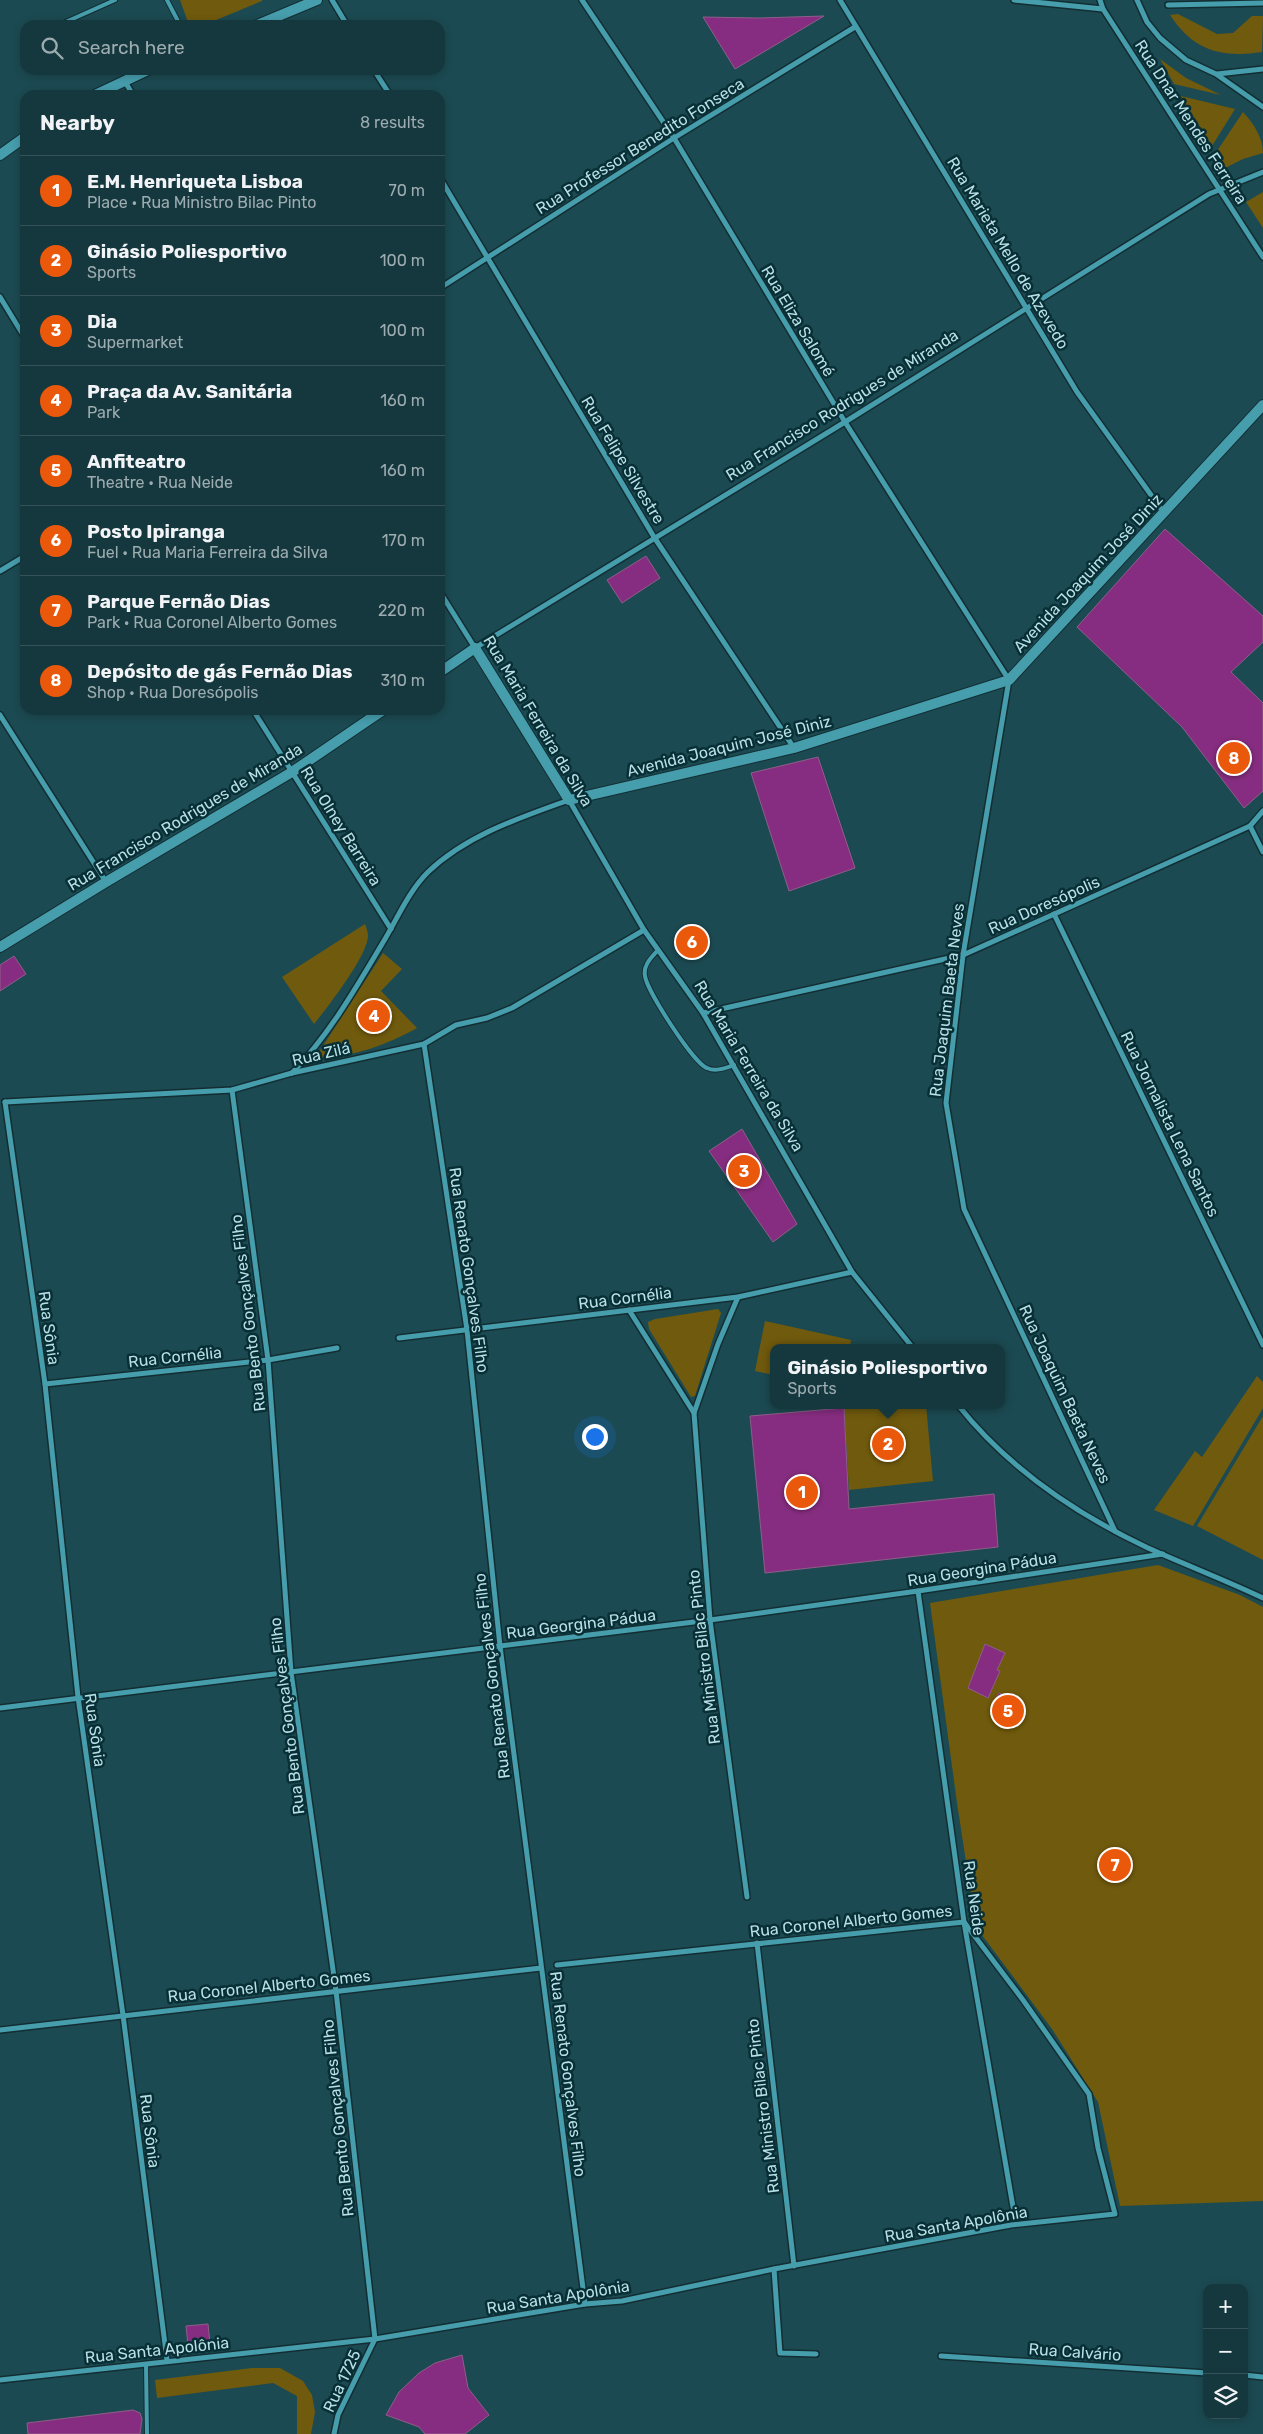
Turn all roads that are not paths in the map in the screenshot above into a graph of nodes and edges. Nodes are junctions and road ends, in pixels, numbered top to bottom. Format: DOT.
graph roads {
  1 [pos="115,0"];
  2 [pos="167,0"];
  3 [pos="317,0"];
  4 [pos="332,0"];
  5 [pos="582,0"];
  6 [pos="840,0"];
  7 [pos="1014,0"];
  8 [pos="1100,0"];
  9 [pos="1136,0"];
  10 [pos="1263,3"];
  11 [pos="1168,5"];
  12 [pos="1103,9"];
  13 [pos="70,20"];
  14 [pos="177,20"];
  15 [pos="269,20"];
  16 [pos="344,20"];
  17 [pos="855,27"];
  18 [pos="1263,69"];
  19 [pos="1216,74"];
  20 [pos="136,75"];
  21 [pos="377,75"];
  22 [pos="124,80"];
  23 [pos="105,90"];
  24 [pos="130,90"];
  25 [pos="387,90"];
  26 [pos="1263,107"];
  27 [pos="674,138"];
  28 [pos="20,141"];
  29 [pos="0,155"];
  30 [pos="1263,172"];
  31 [pos="445,186"];
  32 [pos="1218,189"];
  33 [pos="1263,257"];
  34 [pos="488,258"];
  35 [pos="445,285"];
  36 [pos="0,297"];
  37 [pos="1027,307"];
  38 [pos="20,330"];
  39 [pos="1263,405"];
  40 [pos="845,422"];
  41 [pos="1164,513"];
  42 [pos="654,537"];
  43 [pos="20,559"];
  44 [pos="0,571"];
  45 [pos="445,600"];
  46 [pos="476,648"];
  47 [pos="445,669"];
  48 [pos="1009,680"];
  49 [pos="0,715"];
  50 [pos="257,715"];
  51 [pos="377,715"];
  52 [pos="794,748"];
  53 [pos="292,772"];
  54 [pos="569,800"];
  55 [pos="1263,811"];
  56 [pos="1250,826"];
  57 [pos="1263,852"];
  58 [pos="106,882"];
  59 [pos="1054,914"];
  60 [pos="391,929"];
  61 [pos="644,930"];
  62 [pos="0,948"];
  63 [pos="658,950"];
  64 [pos="963,954"];
  65 [pos="703,1013"];
  66 [pos="424,1044"];
  67 [pos="734,1065"];
  68 [pos="292,1073"];
  69 [pos="232,1090"];
  70 [pos="0,1096"];
  71 [pos="5,1102"];
  72 [pos="852,1272"];
  73 [pos="738,1298"];
  74 [pos="629,1310"];
  75 [pos="467,1330"];
  76 [pos="398,1338"];
  77 [pos="910,1344"];
  78 [pos="1263,1345"];
  79 [pos="337,1348"];
  80 [pos="268,1360"];
  81 [pos="45,1384"];
  82 [pos="962,1409"];
  83 [pos="694,1413"];
  84 [pos="1115,1531"];
  85 [pos="1163,1554"];
  86 [pos="918,1592"];
  87 [pos="1263,1598"];
  88 [pos="710,1620"];
  89 [pos="500,1646"];
  90 [pos="291,1672"];
  91 [pos="78,1697"];
  92 [pos="0,1708"];
  93 [pos="747,1897"];
  94 [pos="964,1922"];
  95 [pos="757,1943"];
  96 [pos="557,1965"];
  97 [pos="541,1968"];
  98 [pos="336,1991"];
  99 [pos="123,2015"];
  100 [pos="0,2030"];
  101 [pos="1013,2207"];
  102 [pos="1115,2214"];
  103 [pos="794,2266"];
  104 [pos="774,2269"];
  105 [pos="585,2304"];
  106 [pos="375,2339"];
  107 [pos="816,2354"];
  108 [pos="941,2356"];
  109 [pos="167,2360"];
  110 [pos="146,2363"];
  111 [pos="1203,2373"];
  112 [pos="1248,2376"];
  113 [pos="1263,2377"];
  114 [pos="0,2380"];
  115 [pos="148,2434"];
  116 [pos="334,2434"];
  1 -- 13 [label="lane"];
  2 -- 14 [label="lane"];
  3 -- 15 [label="street"];
  4 -- 16 [label="street"];
  5 -- 27 [label="street, Rua Eliza Salomé"];
  6 -- 17 [label="street, Rua Marieta Mello de Azevedo"];
  7 -- 12 [label="street"];
  8 -- 12 [label="street, Rua Dnar Mendes Ferreira"];
  9 -- 19 [label="street, Rua Dnar Mendes Ferreira"];
  10 -- 11 [label="street"];
  12 -- 32 [label="street, Rua Dnar Mendes Ferreira"];
  17 -- 27 [label="street, Rua Professor Benedito Fonseca"];
  17 -- 37 [label="street, Rua Marieta Mello de Azevedo"];
  18 -- 19 [label="street"];
  19 -- 26 [label="street, Rua Dnar Mendes Ferreira"];
  20 -- 22 [label="street"];
  21 -- 25 [label="street"];
  22 -- 23 [label="street"];
  22 -- 24 [label="street"];
  27 -- 34 [label="street, Rua Professor Benedito Fonseca"];
  27 -- 40 [label="street, Rua Eliza Salomé"];
  28 -- 29 [label="street"];
  30 -- 32 [label="street, Rua Francisco Rodrigues de Miranda"];
  31 -- 34 [label="street, Rua Felipe Silvestre"];
  32 -- 33 [label="street, Rua Dnar Mendes Ferreira"];
  32 -- 37 [label="street, Rua Francisco Rodrigues de Miranda"];
  34 -- 35 [label="street, Rua Professor Benedito Fonseca"];
  34 -- 42 [label="street, Rua Felipe Silvestre"];
  36 -- 38 [label="street"];
  37 -- 40 [label="street, Rua Francisco Rodrigues de Miranda"];
  37 -- 41 [label="street, Rua Marieta Mello de Azevedo"];
  39 -- 41 [label="street, Avenida Joaquim José Diniz"];
  40 -- 42 [label="street, Rua Francisco Rodrigues de Miranda"];
  40 -- 48 [label="street, Rua Eliza Salomé"];
  41 -- 48 [label="street, Avenida Joaquim José Diniz"];
  42 -- 46 [label="street, Rua Francisco Rodrigues de Miranda"];
  42 -- 52 [label="street, Rua Felipe Silvestre"];
  43 -- 44 [label="street"];
  45 -- 46 [label="street, Rua Maria Ferreira da Silva"];
  46 -- 47 [label="street, Rua Francisco Rodrigues de Miranda"];
  46 -- 54 [label="street, Rua Maria Ferreira da Silva"];
  48 -- 52 [label="street, Avenida Joaquim José Diniz"];
  48 -- 64 [label="street, Rua Joaquim Baeta Neves"];
  49 -- 58 [label="street"];
  50 -- 53 [label="street, Rua Olney Barreira"];
  51 -- 53 [label="street, Rua Francisco Rodrigues de Miranda"];
  52 -- 54 [label="street, Avenida Joaquim José Diniz"];
  53 -- 58 [label="street, Rua Francisco Rodrigues de Miranda"];
  53 -- 60 [label="street, Rua Olney Barreira"];
  54 -- 60 [label="street, Avenida Joaquim José Diniz"];
  54 -- 61 [label="street, Rua Maria Ferreira da Silva"];
  55 -- 56 [label="street, Rua Doresópolis"];
  56 -- 57 [label="street"];
  56 -- 59 [label="street, Rua Doresópolis"];
  58 -- 62 [label="street, Rua Francisco Rodrigues de Miranda"];
  59 -- 64 [label="street, Rua Doresópolis"];
  59 -- 78 [label="street, Rua Jornalista Lena Santos"];
  60 -- 68 [label="street, Avenida Joaquim José Diniz"];
  61 -- 63 [label="street, Rua Maria Ferreira da Silva"];
  61 -- 66 [label="street, Rua Zilá"];
  63 -- 65 [label="street, Rua Maria Ferreira da Silva"];
  63 -- 67 [label="lane"];
  64 -- 65 [label="street, Rua Doresópolis"];
  64 -- 84 [label="street, Rua Joaquim Baeta Neves"];
  65 -- 67 [label="street, Rua Maria Ferreira da Silva"];
  66 -- 68 [label="street, Rua Zilá"];
  66 -- 75 [label="street, Rua Renato Gonçalves Filho"];
  67 -- 72 [label="street, Rua Maria Ferreira da Silva"];
  68 -- 69 [label="street, Rua Zilá"];
  69 -- 71 [label="street, Rua Zilá"];
  69 -- 80 [label="street, Rua Bento Gonçalves Filho"];
  70 -- 71 [label="street"];
  71 -- 81 [label="street, Rua Sônia"];
  72 -- 73 [label="street, Rua Cornélia"];
  72 -- 77 [label="street, Rua Maria Ferreira da Silva"];
  73 -- 74 [label="street, Rua Cornélia"];
  73 -- 83 [label="street, Rua Ministro Bilac Pinto"];
  74 -- 75 [label="street, Rua Cornélia"];
  74 -- 83 [label="street, Rua Ministro Bilac Pinto"];
  75 -- 76 [label="street, Rua Cornélia"];
  75 -- 89 [label="street, Rua Renato Gonçalves Filho"];
  79 -- 80 [label="street, Rua Cornélia"];
  80 -- 81 [label="street, Rua Cornélia"];
  80 -- 90 [label="street, Rua Bento Gonçalves Filho"];
  81 -- 91 [label="street, Rua Sônia"];
  82 -- 84 [label="street"];
  83 -- 88 [label="street, Rua Ministro Bilac Pinto"];
  84 -- 85 [label="street"];
  85 -- 86 [label="street, Rua Georgina Pádua"];
  85 -- 87 [label="street"];
  86 -- 88 [label="street, Rua Georgina Pádua"];
  86 -- 94 [label="street, Rua Neide"];
  88 -- 89 [label="street, Rua Georgina Pádua"];
  88 -- 93 [label="street, Rua Ministro Bilac Pinto"];
  89 -- 90 [label="street, Rua Georgina Pádua"];
  89 -- 97 [label="street, Rua Renato Gonçalves Filho"];
  90 -- 91 [label="street, Rua Georgina Pádua"];
  90 -- 98 [label="street, Rua Bento Gonçalves Filho"];
  91 -- 92 [label="street, Rua Georgina Pádua"];
  91 -- 99 [label="street, Rua Sônia"];
  94 -- 95 [label="street, Rua Coronel Alberto Gomes"];
  94 -- 101 [label="street, Rua Neide"];
  94 -- 102 [label="street, Rua Coronel Alberto Gomes"];
  95 -- 96 [label="street, Rua Coronel Alberto Gomes"];
  95 -- 103 [label="street, Rua Ministro Bilac Pinto"];
  97 -- 98 [label="street, Rua Coronel Alberto Gomes"];
  97 -- 105 [label="street, Rua Renato Gonçalves Filho"];
  98 -- 99 [label="street, Rua Coronel Alberto Gomes"];
  98 -- 106 [label="street, Rua Bento Gonçalves Filho"];
  99 -- 100 [label="street, Rua Coronel Alberto Gomes"];
  99 -- 109 [label="street, Rua Sônia"];
  102 -- 103 [label="street, Rua Santa Apolônia"];
  103 -- 104 [label="street, Rua Santa Apolônia"];
  104 -- 105 [label="street, Rua Santa Apolônia"];
  104 -- 107 [label="street"];
  105 -- 106 [label="street, Rua Santa Apolônia"];
  106 -- 109 [label="street, Rua Santa Apolônia"];
  106 -- 116 [label="street, Rua 1725"];
  108 -- 111 [label="street, Rua Calvário"];
  109 -- 110 [label="street, Rua Santa Apolônia"];
  110 -- 114 [label="street, Rua Santa Apolônia"];
  110 -- 115 [label="lane"];
  112 -- 113 [label="street"];
}
